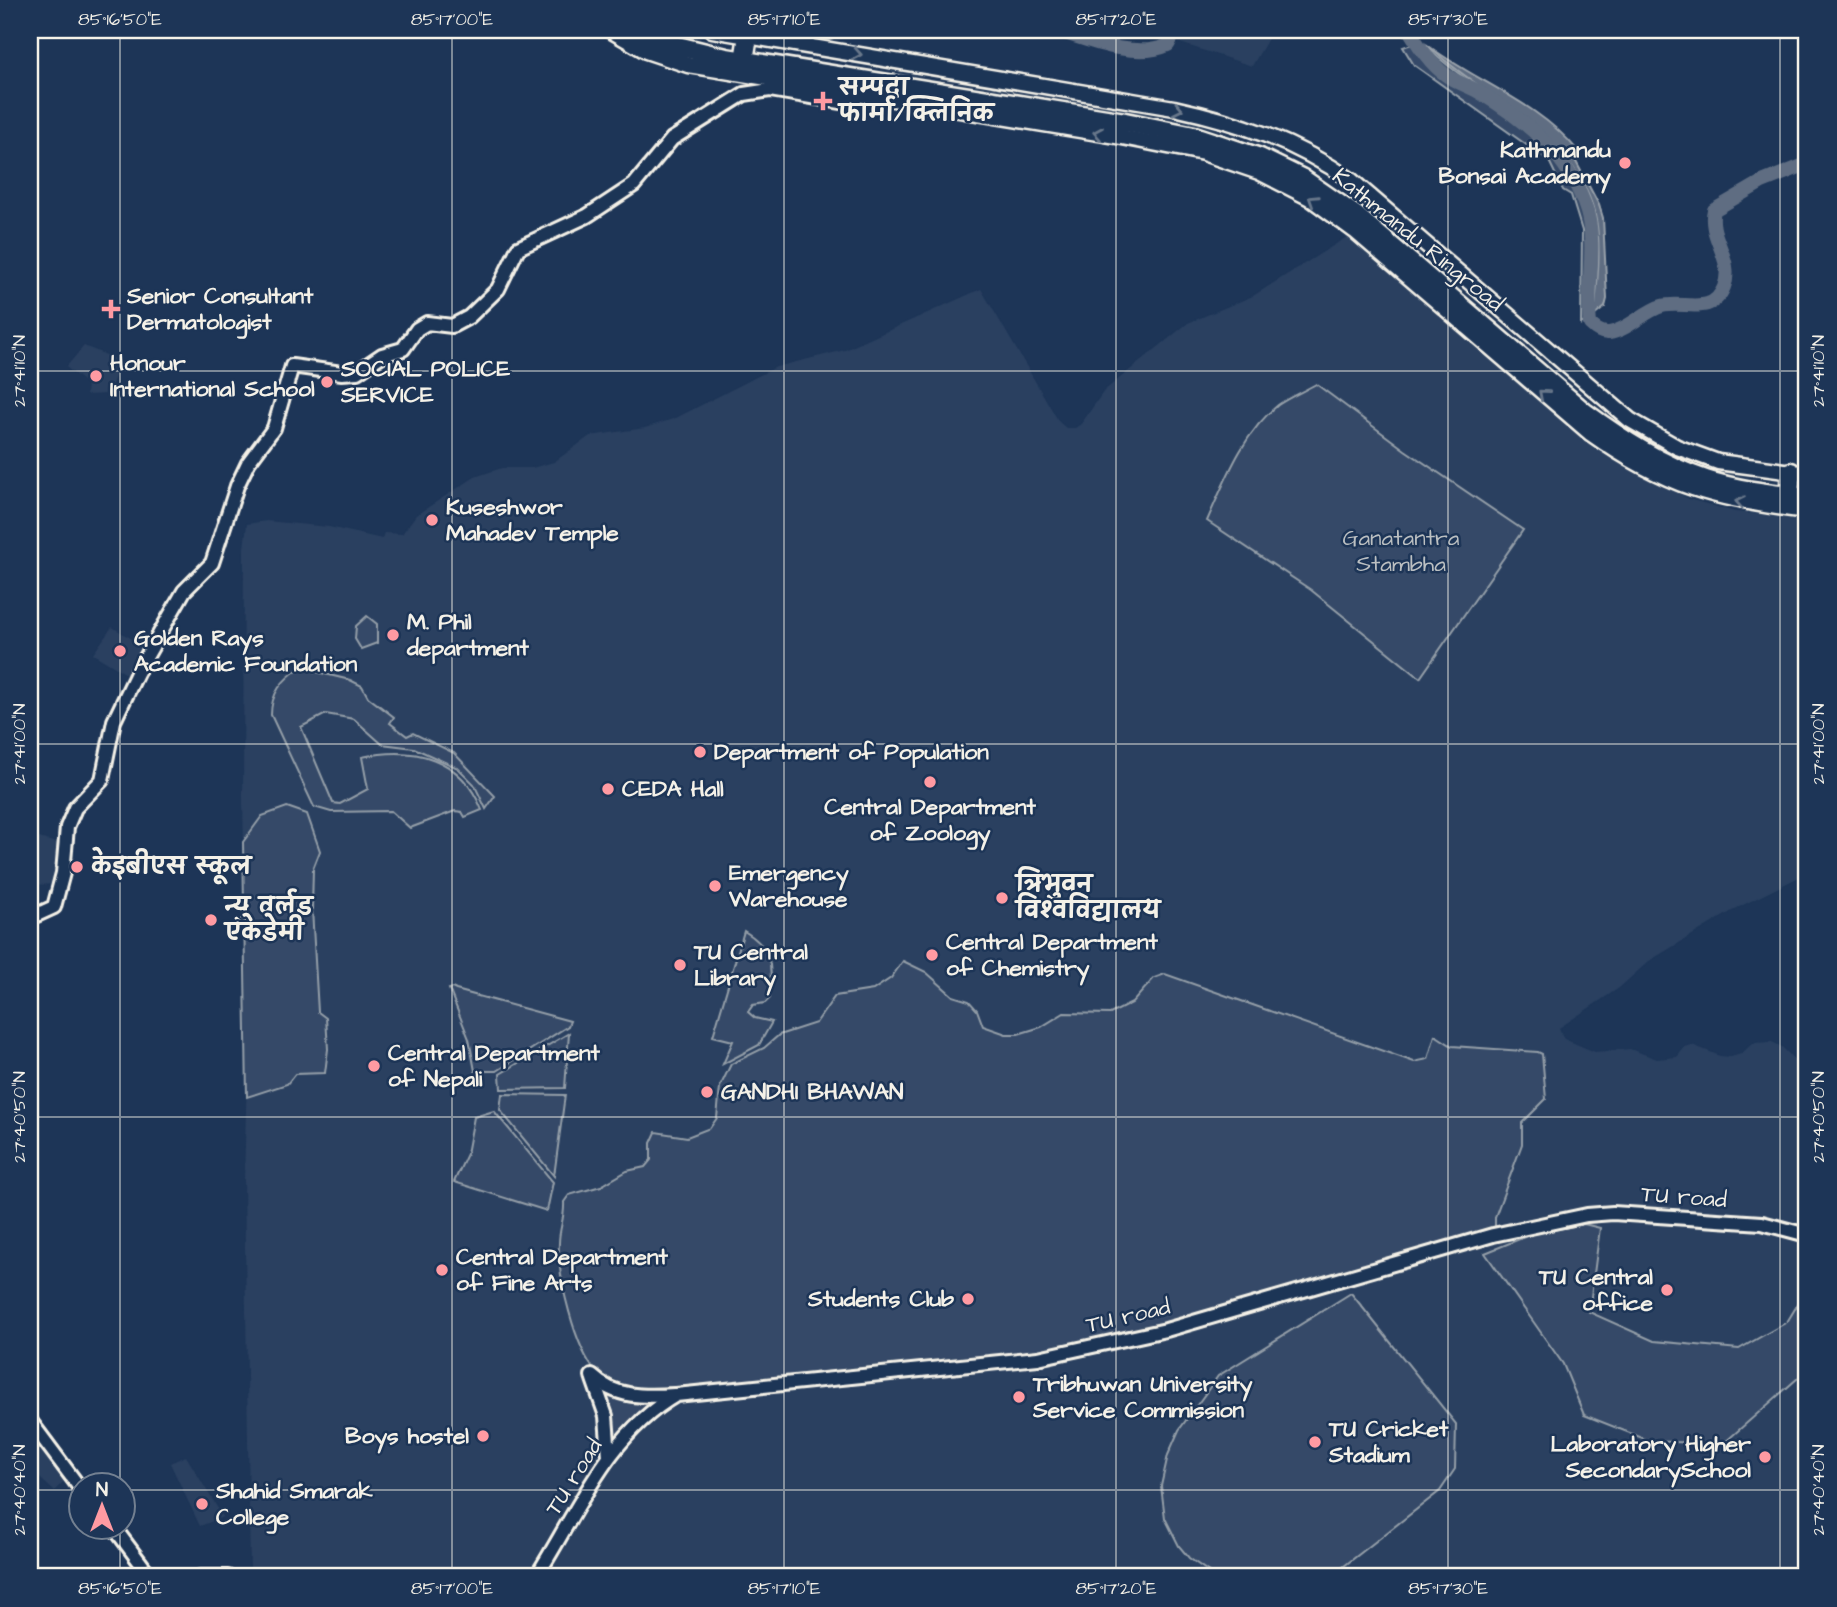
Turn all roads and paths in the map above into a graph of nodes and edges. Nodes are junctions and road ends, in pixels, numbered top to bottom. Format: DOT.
graph roads {
  1 [pos="610,30"];
  2 [pos="635,30"];
  3 [pos="655,30"];
  4 [pos="712,30"];
  5 [pos="746,49"];
  6 [pos="874,87"];
  7 [pos="1797,484"];
  8 [pos="1807,498"];
  9 [pos="1807,511"];
  10 [pos="30,918"];
  11 [pos="1807,1235"];
  12 [pos="676,1395"];
  13 [pos="30,1421"];
  14 [pos="609,1456"];
  15 [pos="67,1470"];
  16 [pos="125,1540"];
  17 [pos="151,1577"];
  18 [pos="200,1577"];
  19 [pos="229,1577"];
  20 [pos="536,1577"];
  1 -- 6 [label="main road"];
  2 -- 5 [label="highway, Kathmandu Ringroad"];
  3 -- 5 [label="highway, Kathmandu Ringroad"];
  4 -- 5 [label="main road"];
  5 -- 6 [label="highway, Kathmandu Ringroad"];
  5 -- 7 [label="highway, Kathmandu Ringroad, one-way"];
  6 -- 7 [label="highway, Kathmandu Ringroad"];
  9 -- 6 [label="main road, one-way"];
  6 -- 10 [label="street"];
  7 -- 8 [label="highway, Kathmandu Ringroad"];
  11 -- 12 [label="street, TU road"];
  12 -- 14 [label="street, TU road"];
  12 -- 14 [label="street"];
  13 -- 15 [label="street"];
  14 -- 20 [label="street, TU road"];
  16 -- 17 [label="street"];
  18 -- 19 [label="street"];
}
